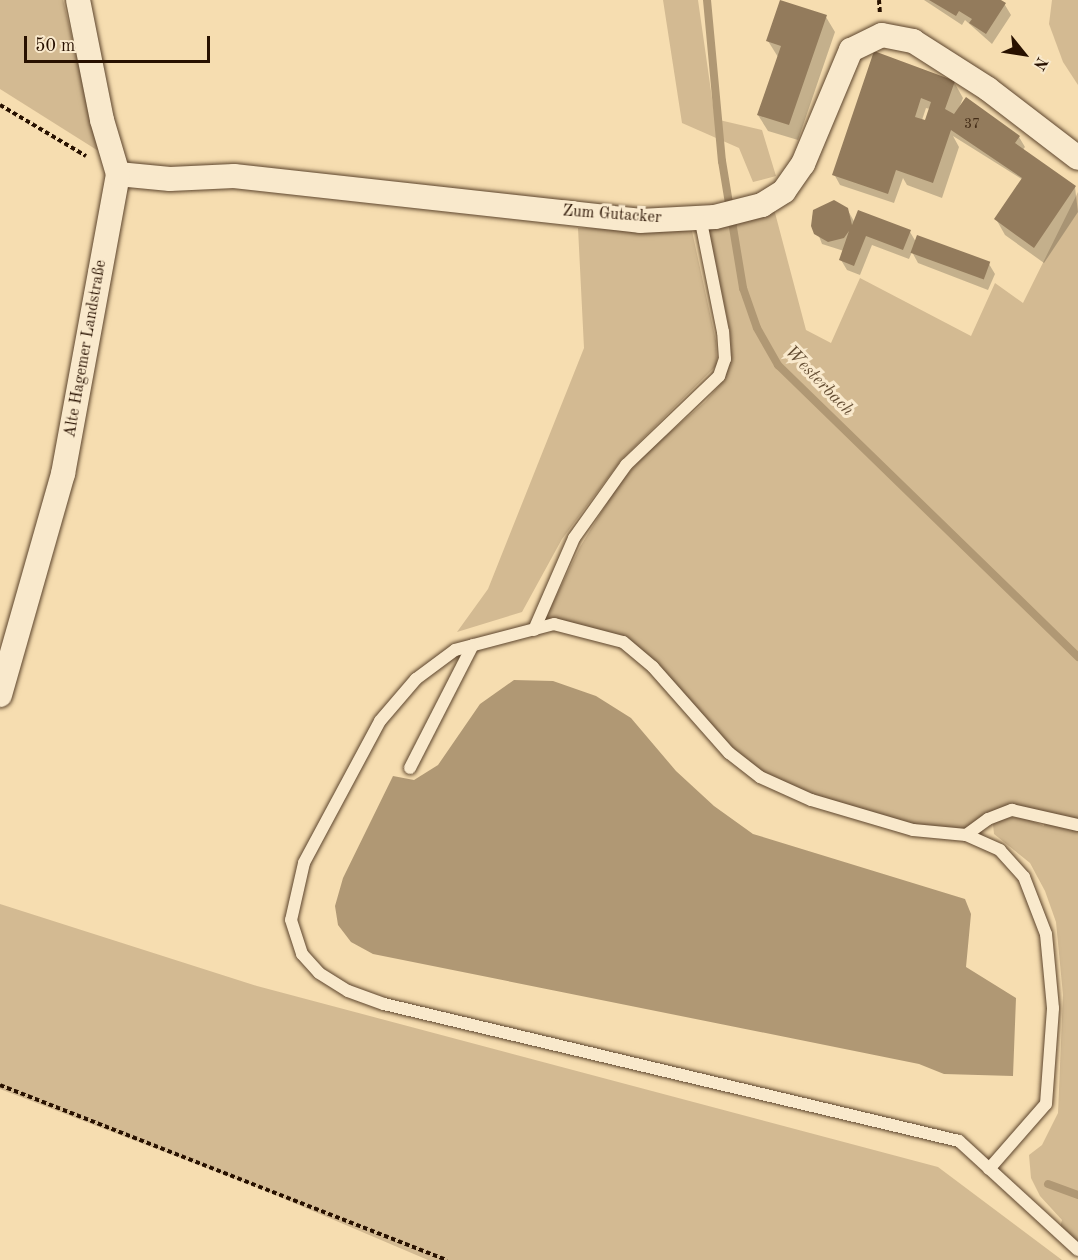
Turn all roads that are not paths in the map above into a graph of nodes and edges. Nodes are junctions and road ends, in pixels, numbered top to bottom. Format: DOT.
graph roads {
  1 [pos="78,0"];
  2 [pos="1078,158"];
  3 [pos="118,174"];
  4 [pos="707,217"];
  5 [pos="534,630"];
  6 [pos="473,645"];
  7 [pos="0,695"];
  8 [pos="410,768"];
  9 [pos="1078,825"];
  10 [pos="966,835"];
  11 [pos="990,1169"];
  12 [pos="1078,1250"];
  1 -- 3 [label="street, Alte Hagemer Landstraße"];
  2 -- 4 [label="street, Zum Gutacker"];
  3 -- 4 [label="street, Zum Gutacker"];
  3 -- 7 [label="street, Alte Hagemer Landstraße"];
  4 -- 5 [label="lane"];
  5 -- 6 [label="lane"];
  5 -- 10 [label="lane"];
  6 -- 8 [label="lane"];
  6 -- 11 [label="lane"];
  9 -- 10 [label="lane"];
  10 -- 11 [label="lane"];
  11 -- 12 [label="lane"];
}
